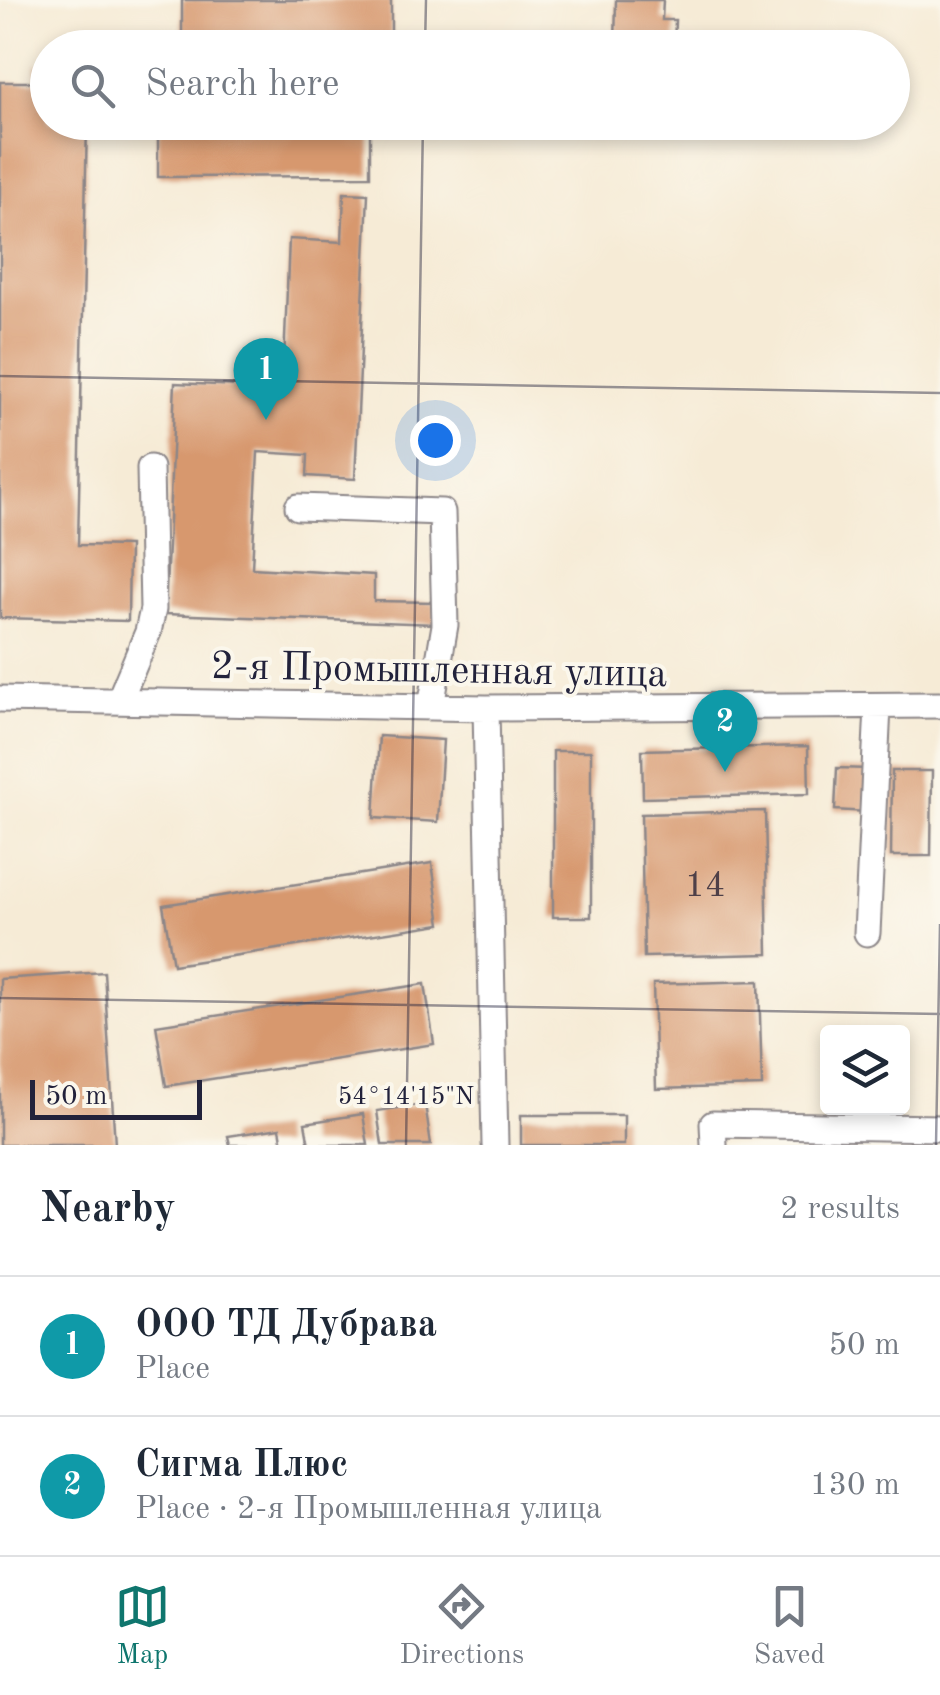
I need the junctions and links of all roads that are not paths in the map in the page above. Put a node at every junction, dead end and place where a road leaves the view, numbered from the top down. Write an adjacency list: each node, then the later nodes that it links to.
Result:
1 (150, 468): 4 (street)
2 (298, 507): 6 (street)
3 (0, 699): 4 (street, 2-я Промышленная улица)
4 (119, 701): 6 (street, 2-я Промышленная улица)
5 (940, 705): 7 (street, 2-я Промышленная улица)
6 (431, 707): 8 (street, 2-я Промышленная улица)
7 (878, 707): 8 (street, 2-я Промышленная улица); 9 (street)
8 (486, 708): 11 (street)
9 (867, 933)
10 (940, 1128): 12 (street)
11 (495, 1145)
12 (714, 1145)

